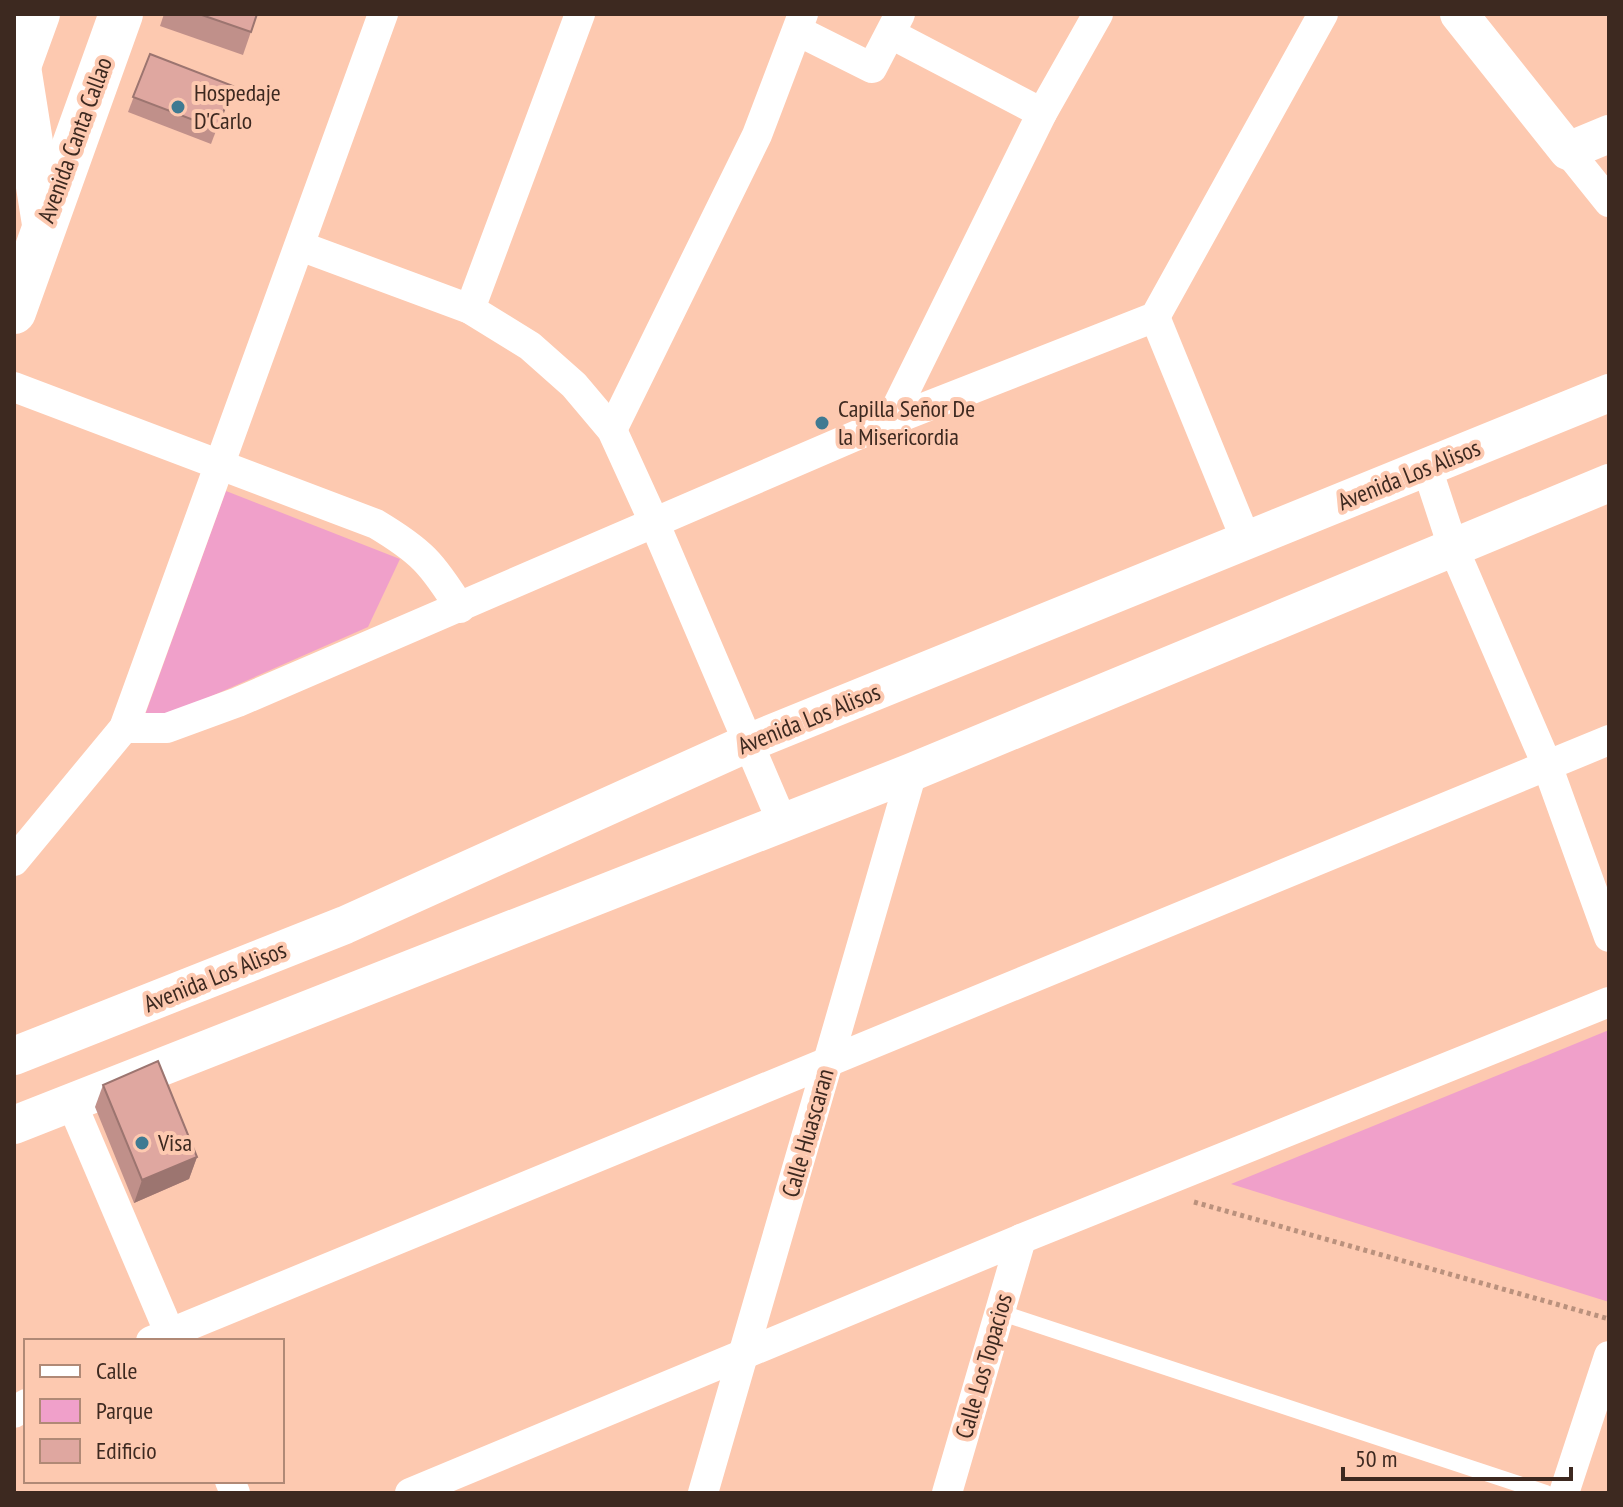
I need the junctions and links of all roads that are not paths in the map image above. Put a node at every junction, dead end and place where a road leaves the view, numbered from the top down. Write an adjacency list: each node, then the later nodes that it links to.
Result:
1 (38, 14): 10 (main road)
2 (121, 14): 15 (main road, Avenida Canta Callao)
3 (383, 14): 16 (street)
4 (580, 14): 17 (street)
5 (1098, 14): 11 (street)
6 (1323, 14): 19 (street)
7 (1459, 14): 13 (street)
8 (801, 23): 9 (street); 23 (street)
9 (896, 24): 11 (street)
10 (16, 74): 15 (main road)
11 (1042, 113): 22 (street)
12 (1609, 134): 13 (street)
13 (1568, 151): 14 (street)
14 (1609, 202)
15 (44, 224): 18 (main road, Avenida Canta Callao)
16 (300, 246): 17 (street); 24 (street)
17 (470, 309): 23 (street)
18 (14, 312)
19 (1155, 317): 22 (street); 28 (street)
20 (14, 387): 24 (street)
21 (1609, 393): 25 (street, Avenida Los Alisos)
22 (890, 421): 27 (street)
23 (612, 430): 27 (street)
24 (220, 466): 30 (street); 31 (street)
25 (1427, 468): 28 (street, Avenida Los Alisos); 29 (street)
26 (1609, 483): 29 (street)
27 (654, 522): 30 (street); 33 (street)
28 (1246, 540): 33 (street, Avenida Los Alisos)
29 (1453, 547): 34 (street); 35 (street)
30 (460, 608): 31 (street)
31 (124, 728): 37 (street)
32 (1609, 740): 34 (street)
33 (748, 743): 36 (street); 40 (street, Avenida Los Alisos)
34 (1547, 765): 38 (street); 41 (street)
35 (912, 772): 36 (street); 41 (street, Calle Huascaran)
36 (783, 824): 42 (street)
37 (14, 861)
38 (1609, 937)
39 (1609, 1002): 44 (street)
40 (14, 1056)
41 (828, 1064): 46 (street); 47 (street, Calle Huascaran)
42 (72, 1104): 43 (street); 46 (street)
43 (14, 1125)
44 (1021, 1239): 45 (street, Calle Los Topacios); 47 (street)
45 (999, 1312): 51 (street, Calle Los Topacios); 52 (lane)
46 (165, 1338)
47 (744, 1355): 49 (street); 50 (street, Calle Huascaran)
48 (1609, 1356): 53 (street)
49 (410, 1493)
50 (703, 1493)
51 (947, 1493)
52 (1546, 1493)
53 (1564, 1493)

